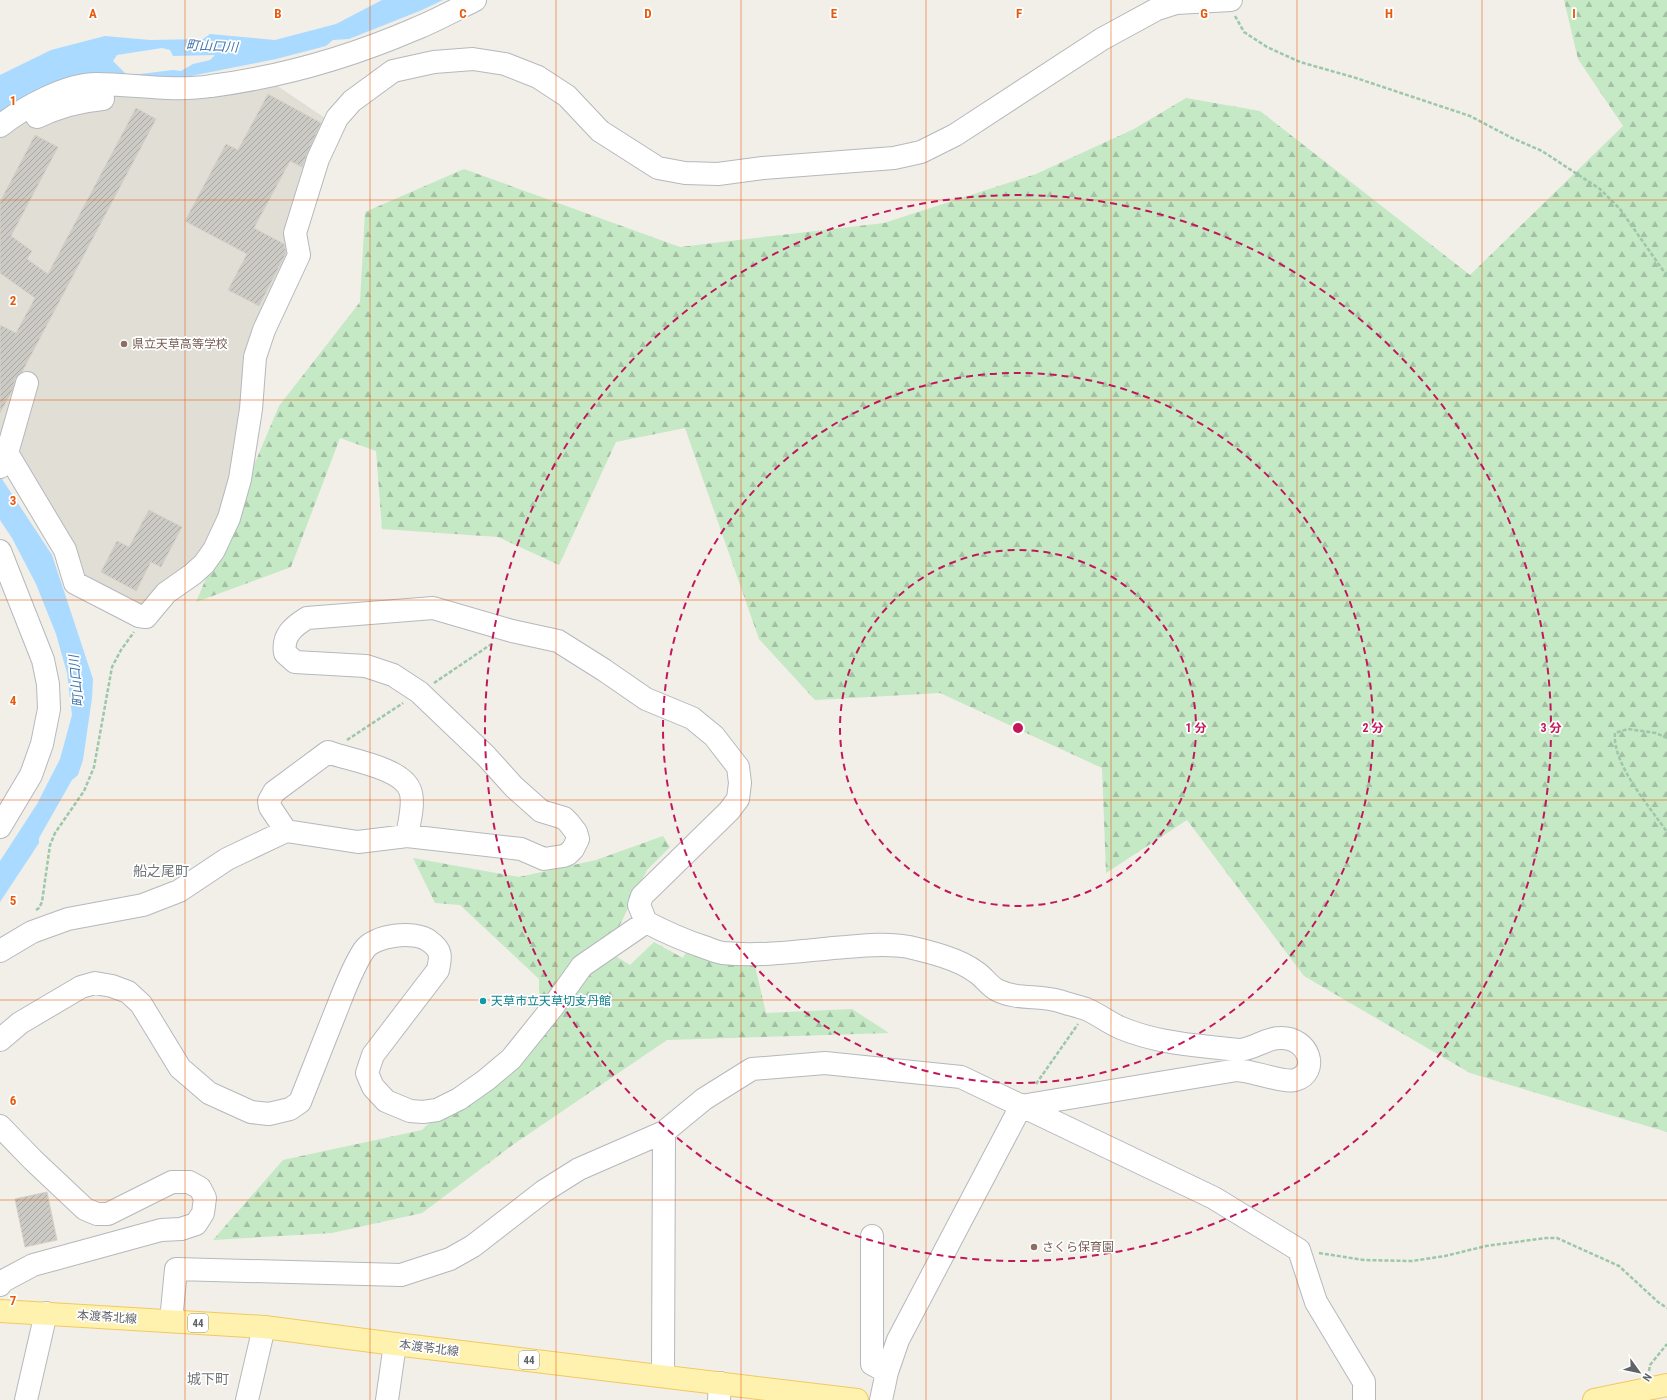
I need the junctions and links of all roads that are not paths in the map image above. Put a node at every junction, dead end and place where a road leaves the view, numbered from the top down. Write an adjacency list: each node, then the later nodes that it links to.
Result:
1 (474, 0): 3 (street)
2 (1229, 0): 4 (street)
3 (384, 41): 4 (street); 6 (street)
4 (393, 71): 9 (street)
5 (103, 100): 7 (street)
6 (0, 126)
7 (0, 134)
8 (27, 383): 9 (street)
9 (4, 460)
10 (0, 551): 11 (street)
11 (0, 827)
12 (286, 831): 13 (street); 13 (street); 15 (street)
13 (407, 836): 14 (street)
14 (646, 922): 16 (street); 17 (street)
15 (0, 951)
16 (0, 1040)
17 (1021, 1106): 19 (street); 27 (street); 36 (street)
18 (0, 1126): 21 (street)
19 (664, 1132): 24 (street); 28 (street)
20 (872, 1236): 27 (street)
21 (0, 1285)
22 (0, 1311): 23 (main road, 本渡苓北線 / 44)
23 (46, 1313): 24 (main road, 本渡苓北線 / 44); 31 (street)
24 (171, 1321): 25 (main road, 本渡苓北線 / 44)
25 (264, 1327): 26 (main road, 本渡苓北線 / 44); 32 (street)
26 (395, 1344): 28 (main road, 本渡苓北線 / 44); 33 (street)
27 (886, 1372): 35 (street)
28 (663, 1375): 30 (main road, 本渡苓北線 / 44)
29 (1657, 1387): 37 (main road)
30 (720, 1391): 34 (main road, 本渡苓北線 / 44)
31 (26, 1400)
32 (247, 1400)
33 (388, 1400)
34 (857, 1400)
35 (881, 1400)
36 (1364, 1400)
37 (1594, 1400)

